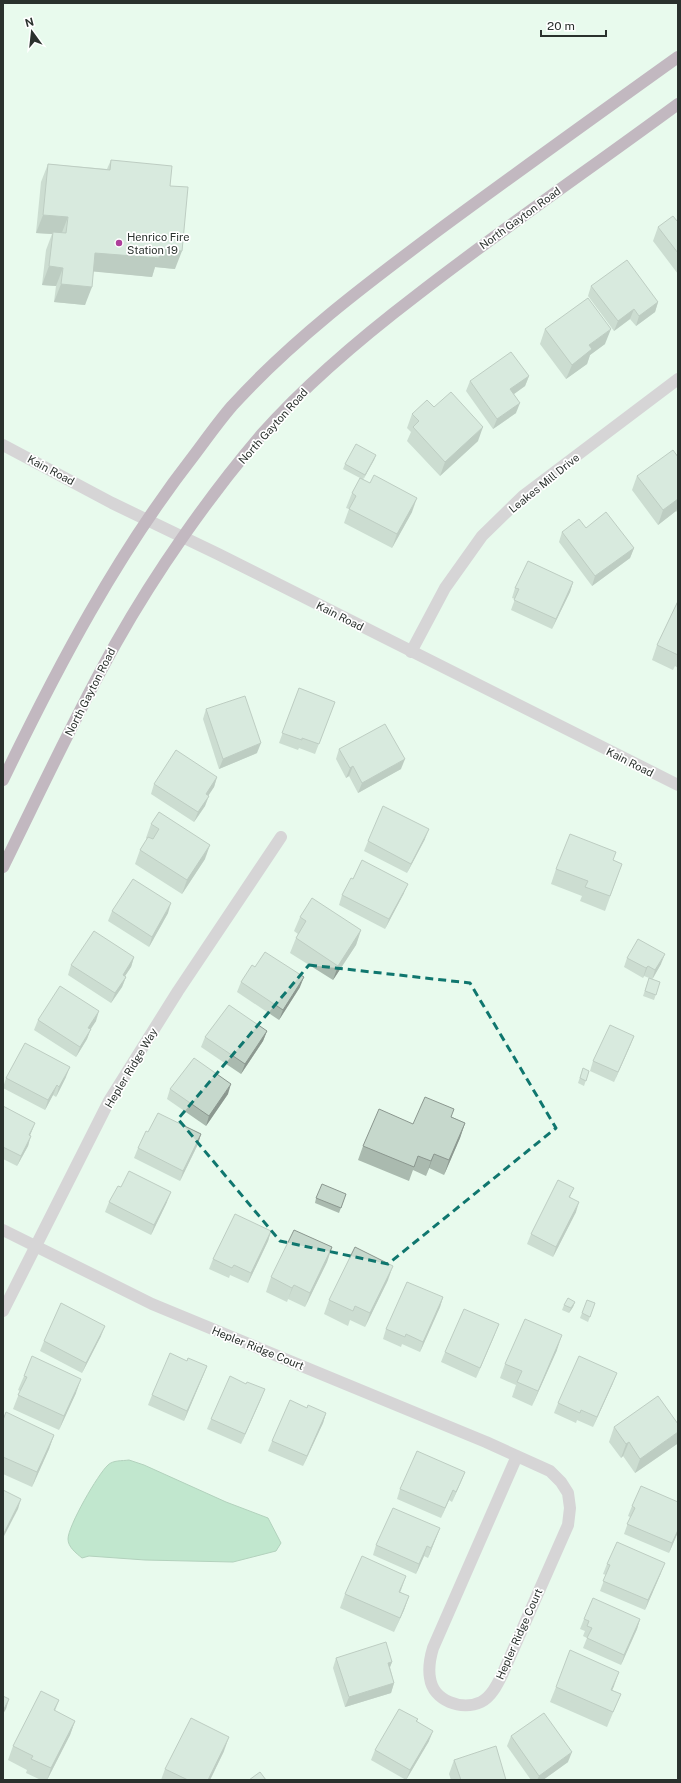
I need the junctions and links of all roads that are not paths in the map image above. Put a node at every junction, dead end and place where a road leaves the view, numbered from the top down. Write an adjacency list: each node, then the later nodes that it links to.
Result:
1 (678, 57): 5 (main road)
2 (678, 104): 6 (main road, North Gayton Road)
3 (678, 379): 7 (street, Leakes Mill Drive)
4 (3, 445): 5 (street, Kain Road)
5 (148, 519): 6 (street, Kain Road); 8 (main road)
6 (184, 537): 7 (street, Kain Road); 11 (main road, North Gayton Road)
7 (411, 652): 9 (street, Kain Road)
8 (3, 780)
9 (678, 785)
10 (281, 838): 13 (street, Hepler Ridge Way)
11 (3, 867)
12 (3, 1230): 13 (street, Hepler Ridge Court)
13 (36, 1246): 14 (street, Hepler Ridge Way); 15 (street, Hepler Ridge Court)
14 (3, 1311)
15 (517, 1456): 15 (street, Hepler Ridge Court)

